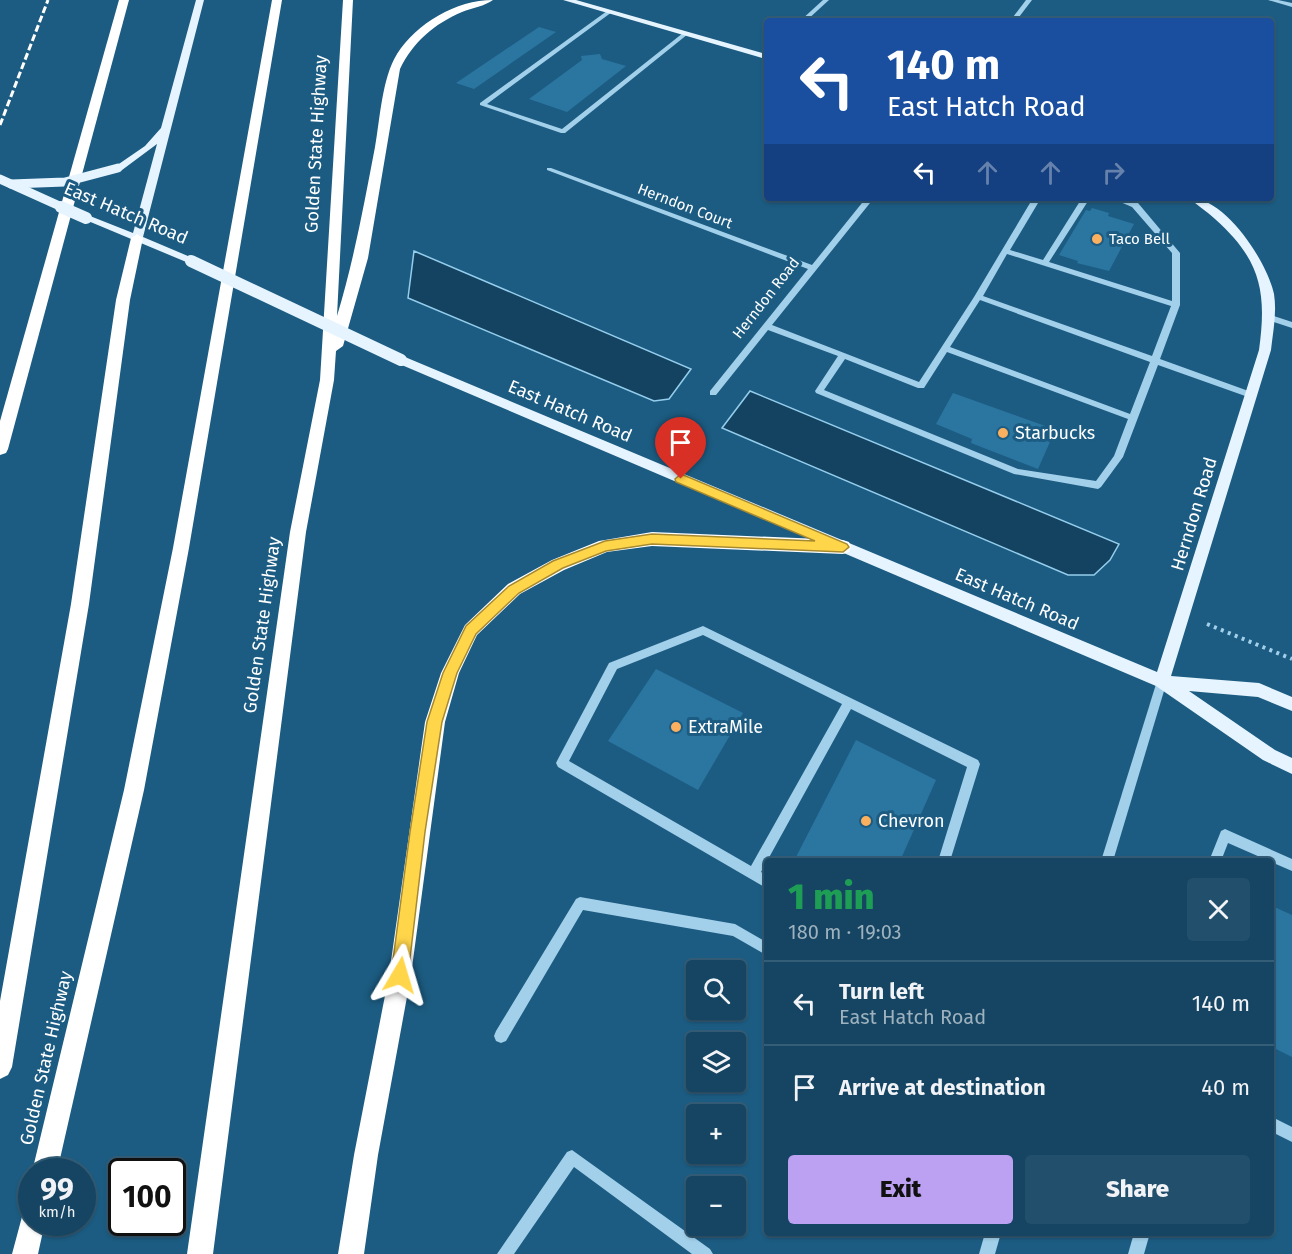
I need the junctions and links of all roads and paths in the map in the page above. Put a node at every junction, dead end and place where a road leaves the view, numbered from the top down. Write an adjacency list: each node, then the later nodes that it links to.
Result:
1 (124, 0): 41 (highway)
2 (201, 0): 16 (main road)
3 (277, 0): 60 (highway, Golden State Highway)
4 (348, 0): 37 (highway, Golden State Highway)
5 (488, 0): 37 (highway)
6 (567, 0): 11 (main road)
7 (826, 0): 12 (street)
8 (1029, 0): 13 (street)
9 (1271, 0): 10 (street)
10 (1292, 5)
11 (609, 12): 14 (main road); 14 (street)
12 (806, 18)
13 (1015, 18)
14 (685, 34): 15 (main road)
15 (764, 55)
16 (168, 126): 19 (main road, bridge); 25 (main road)
17 (549, 169): 28 (street, Herndon Court)
18 (0, 178): 19 (main road, East Hatch Road, bridge)
19 (11, 184): 25 (main road, East Hatch Road, bridge)
20 (868, 201): 28 (street, Herndon Road)
21 (1034, 201): 26 (street)
22 (1084, 201): 27 (street)
23 (1124, 201): 30 (street)
24 (1198, 201): 31 (main road, Herndon Road)
25 (137, 238): 42 (main road, East Hatch Road, bridge); 57 (highway)
26 (1005, 251): 27 (street); 29 (street)
27 (1044, 264): 30 (street)
28 (812, 268): 33 (street, Herndon Road)
29 (978, 297): 34 (street); 36 (street)
30 (1176, 305): 36 (street)
31 (1268, 317): 32 (street); 39 (main road, Herndon Road)
32 (1292, 325)
33 (766, 326): 35 (street); 38 (street, Herndon Road)
34 (945, 348): 35 (street); 40 (street)
35 (843, 355): 40 (street)
36 (1154, 360): 39 (street); 40 (street)
37 (327, 380): 65 (highway, Golden State Highway)
38 (713, 393)
39 (1251, 395): 43 (main road, Herndon Road)
40 (1133, 418)
41 (0, 449)
42 (843, 547): 45 (main road, East Hatch Road); 66 (highway)
43 (1184, 614): 44 (path); 45 (main road, Herndon Road)
44 (1292, 659)
45 (1162, 681): 47 (main road, East Hatch Road); 48 (main road, East Hatch Road); 50 (street, Herndon Road)
46 (849, 702): 49 (street); 53 (street); 53 (street)
47 (1292, 704)
48 (1292, 766)
49 (945, 858)
50 (1108, 858)
51 (1216, 858): 52 (street)
52 (1292, 865)
53 (753, 874): 54 (street)
54 (764, 881)
55 (764, 948): 56 (street)
56 (501, 1036)
57 (0, 1066)
58 (1274, 1125): 59 (street)
59 (1292, 1135)
60 (47, 1158)
61 (29, 1236): 64 (highway)
62 (992, 1236): 69 (street)
63 (1141, 1236): 70 (street)
64 (25, 1254)
65 (200, 1254)
66 (351, 1254)
67 (505, 1254): 68 (street)
68 (705, 1254)
69 (987, 1254)
70 (1136, 1254)

